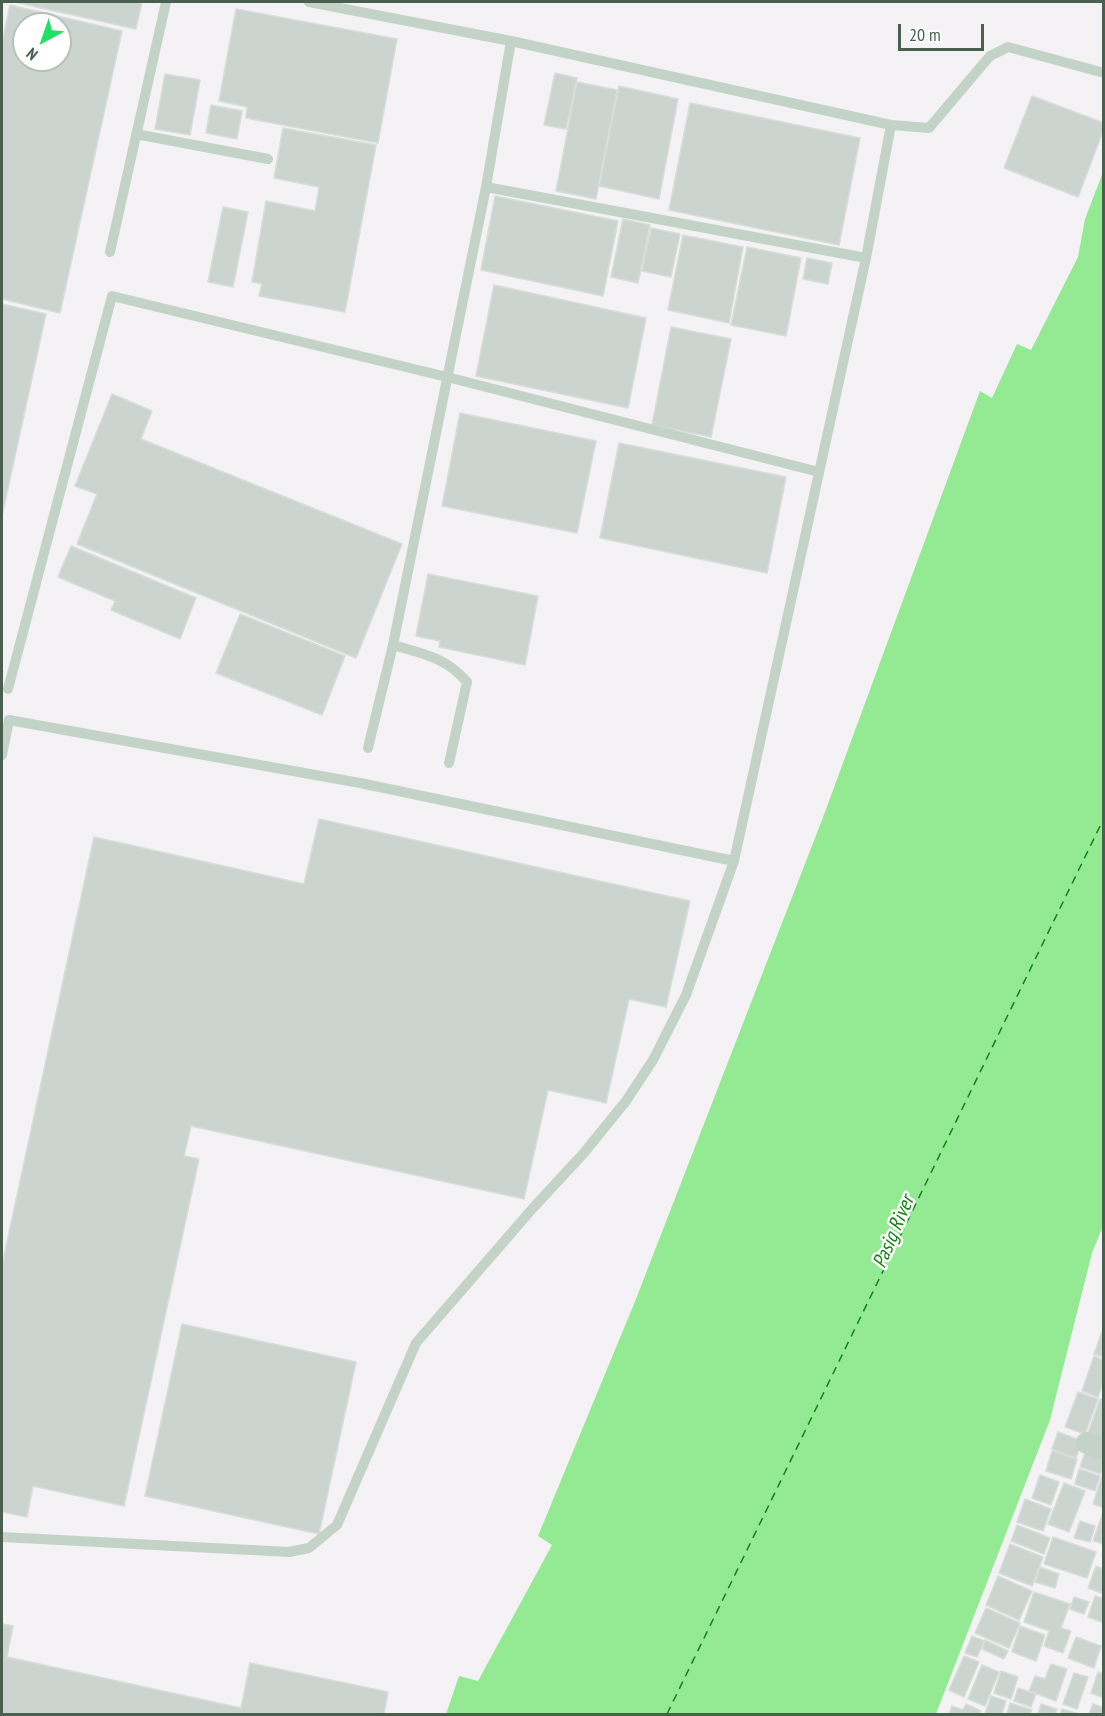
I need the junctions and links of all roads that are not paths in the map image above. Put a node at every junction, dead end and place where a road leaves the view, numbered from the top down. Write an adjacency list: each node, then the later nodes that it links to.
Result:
1 (166, 2): 6 (lane)
2 (309, 2): 3 (lane)
3 (511, 41): 5 (lane); 8 (lane)
4 (1104, 73): 5 (lane)
5 (891, 125): 10 (lane)
6 (136, 134): 7 (lane); 9 (lane)
7 (268, 159)
8 (486, 187): 10 (lane); 11 (lane)
9 (110, 252)
10 (866, 258): 12 (lane)
11 (447, 377): 12 (lane); 13 (lane); 14 (lane)
12 (819, 472): 18 (lane)
13 (393, 645): 15 (lane); 17 (lane)
14 (8, 689)
15 (368, 748)
16 (2, 755): 18 (lane)
17 (449, 763)
18 (734, 861): 19 (lane)
19 (2, 1537)

